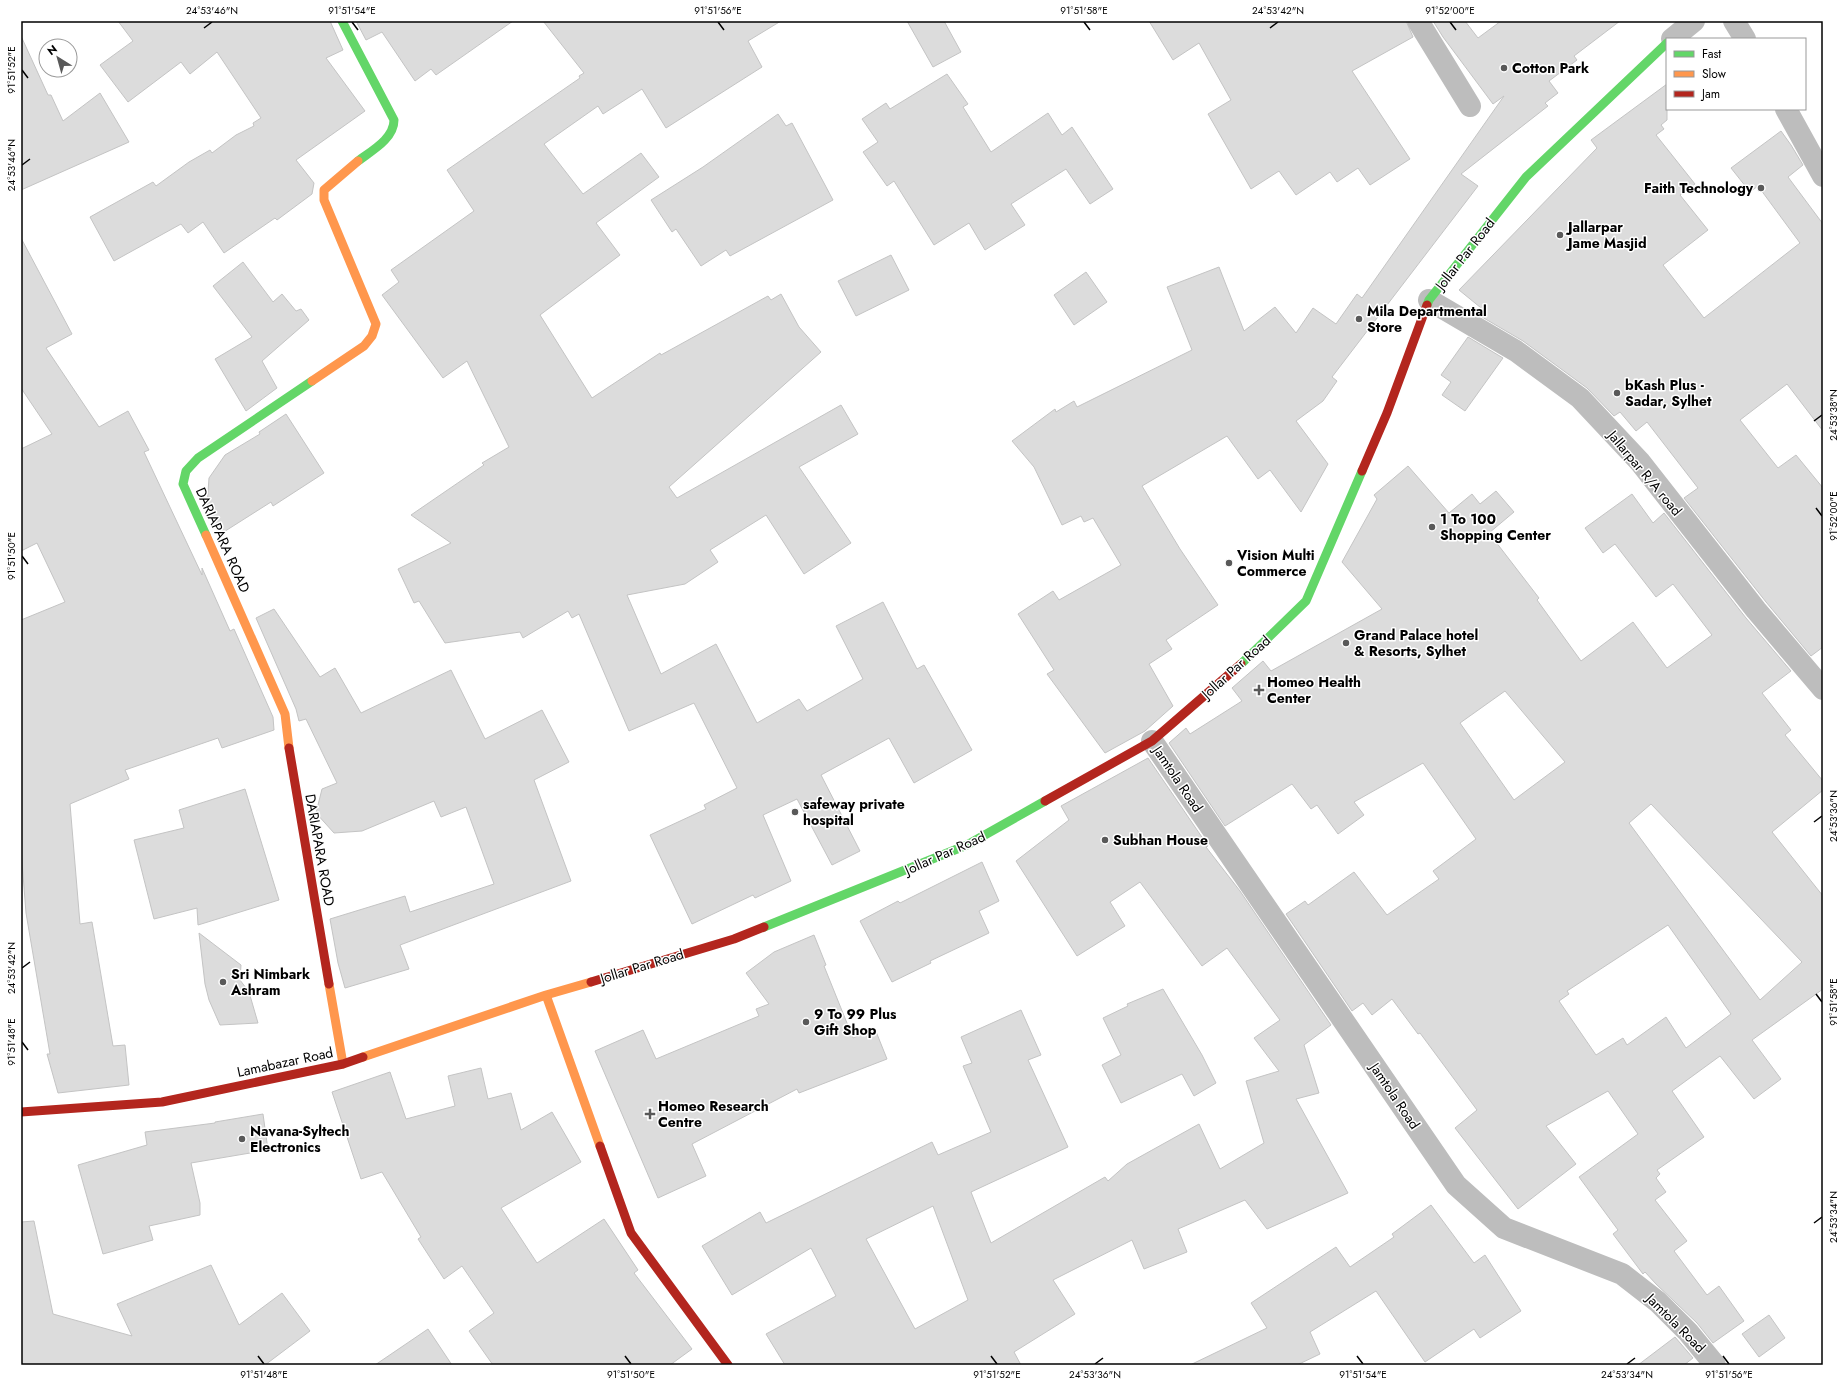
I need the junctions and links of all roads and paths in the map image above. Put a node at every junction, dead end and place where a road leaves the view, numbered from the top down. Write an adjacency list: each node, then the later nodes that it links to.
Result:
1 (342, 21): 15 (street, DARIAPARA ROAD)
2 (1418, 21): 8 (street)
3 (1694, 21): 5 (street)
4 (1734, 21): 6 (street)
5 (1673, 38)
6 (1744, 38)
7 (1666, 44): 11 (street, Jollar Par Road)
8 (1470, 106)
9 (1787, 110): 10 (street)
10 (1823, 176)
11 (1429, 300): 12 (street, Jallarpar R/A road); 13 (street, Jollar Par Road)
12 (1823, 688)
13 (1152, 742): 14 (street, Jollar Par Road); 18 (street, Jamtola Road)
14 (546, 995): 15 (street, Lamabazar Road); 17 (street)
15 (343, 1064): 16 (street, Lamabazar Road)
16 (21, 1112)
17 (728, 1365)
18 (1715, 1365)

